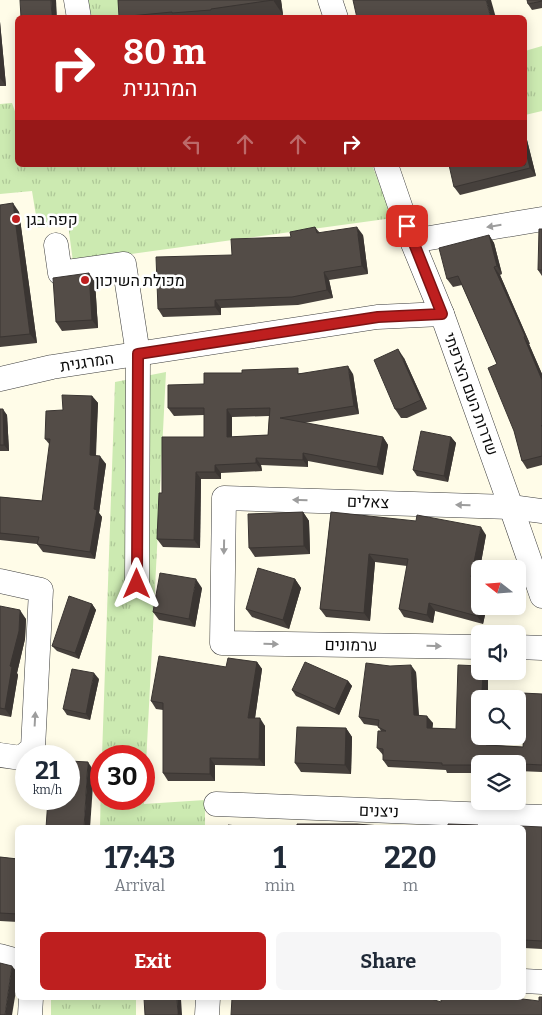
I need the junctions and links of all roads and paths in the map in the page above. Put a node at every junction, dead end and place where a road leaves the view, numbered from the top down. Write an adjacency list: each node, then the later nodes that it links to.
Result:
1 (76, 0): 3 (street)
2 (330, 0): 4 (street)
3 (78, 15)
4 (335, 15)
5 (387, 167): 7 (street, שדרות העם הצרפתי)
6 (542, 219): 7 (street, one-way to 7)
7 (412, 240): 9 (street, שדרות העם הצרפתי)
8 (56, 245): 10 (street)
9 (442, 314): 10 (street, המרגנית); 12 (street, שדרות העם הצרפתי)
10 (138, 354): 11 (street, המרגנית); 15 (street)
11 (0, 379)
12 (512, 507): 13 (street, צאלים); 16 (street, שדרות העם הצרפתי); 17 (street, צאלים, one-way to 17)
13 (542, 511)
14 (0, 581): 21 (street, one-way to 14)
15 (137, 584)
16 (542, 596)
17 (222, 644): 18 (street, ערמונים, one-way to 18)
18 (471, 647)
19 (526, 647): 20 (street)
20 (542, 648)
21 (0, 755)
22 (216, 804): 23 (street, ניצנים)
23 (542, 817)
24 (0, 956): 25 (street)
25 (15, 960)
26 (526, 981): 27 (street)
27 (542, 982)
28 (31, 1000): 30 (street)
29 (208, 1000): 31 (street)
30 (30, 1015)
31 (208, 1015)

